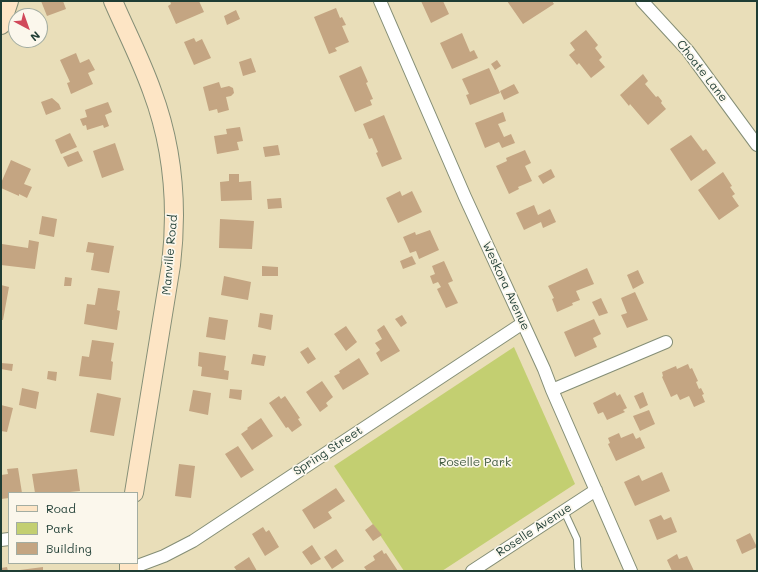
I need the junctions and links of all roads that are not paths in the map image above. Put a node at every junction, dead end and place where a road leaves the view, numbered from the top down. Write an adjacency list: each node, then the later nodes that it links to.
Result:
1 (8, 1): 5 (main road)
2 (113, 1): 11 (main road, Manville Road)
3 (380, 1): 7 (street, Weskora Avenue)
4 (642, 1): 6 (street, Choate Lane)
5 (1, 25)
6 (757, 145)
7 (523, 323): 9 (street, Weskora Avenue); 13 (street, Spring Street)
8 (666, 342): 9 (street)
9 (552, 390): 10 (street, Weskora Avenue)
10 (596, 490): 12 (street, Roselle Avenue); 16 (street, Weskora Avenue)
11 (134, 492)
12 (564, 511): 14 (street, Roselle Avenue); 15 (lane)
13 (129, 568)
14 (472, 571)
15 (579, 571)
16 (631, 571)

